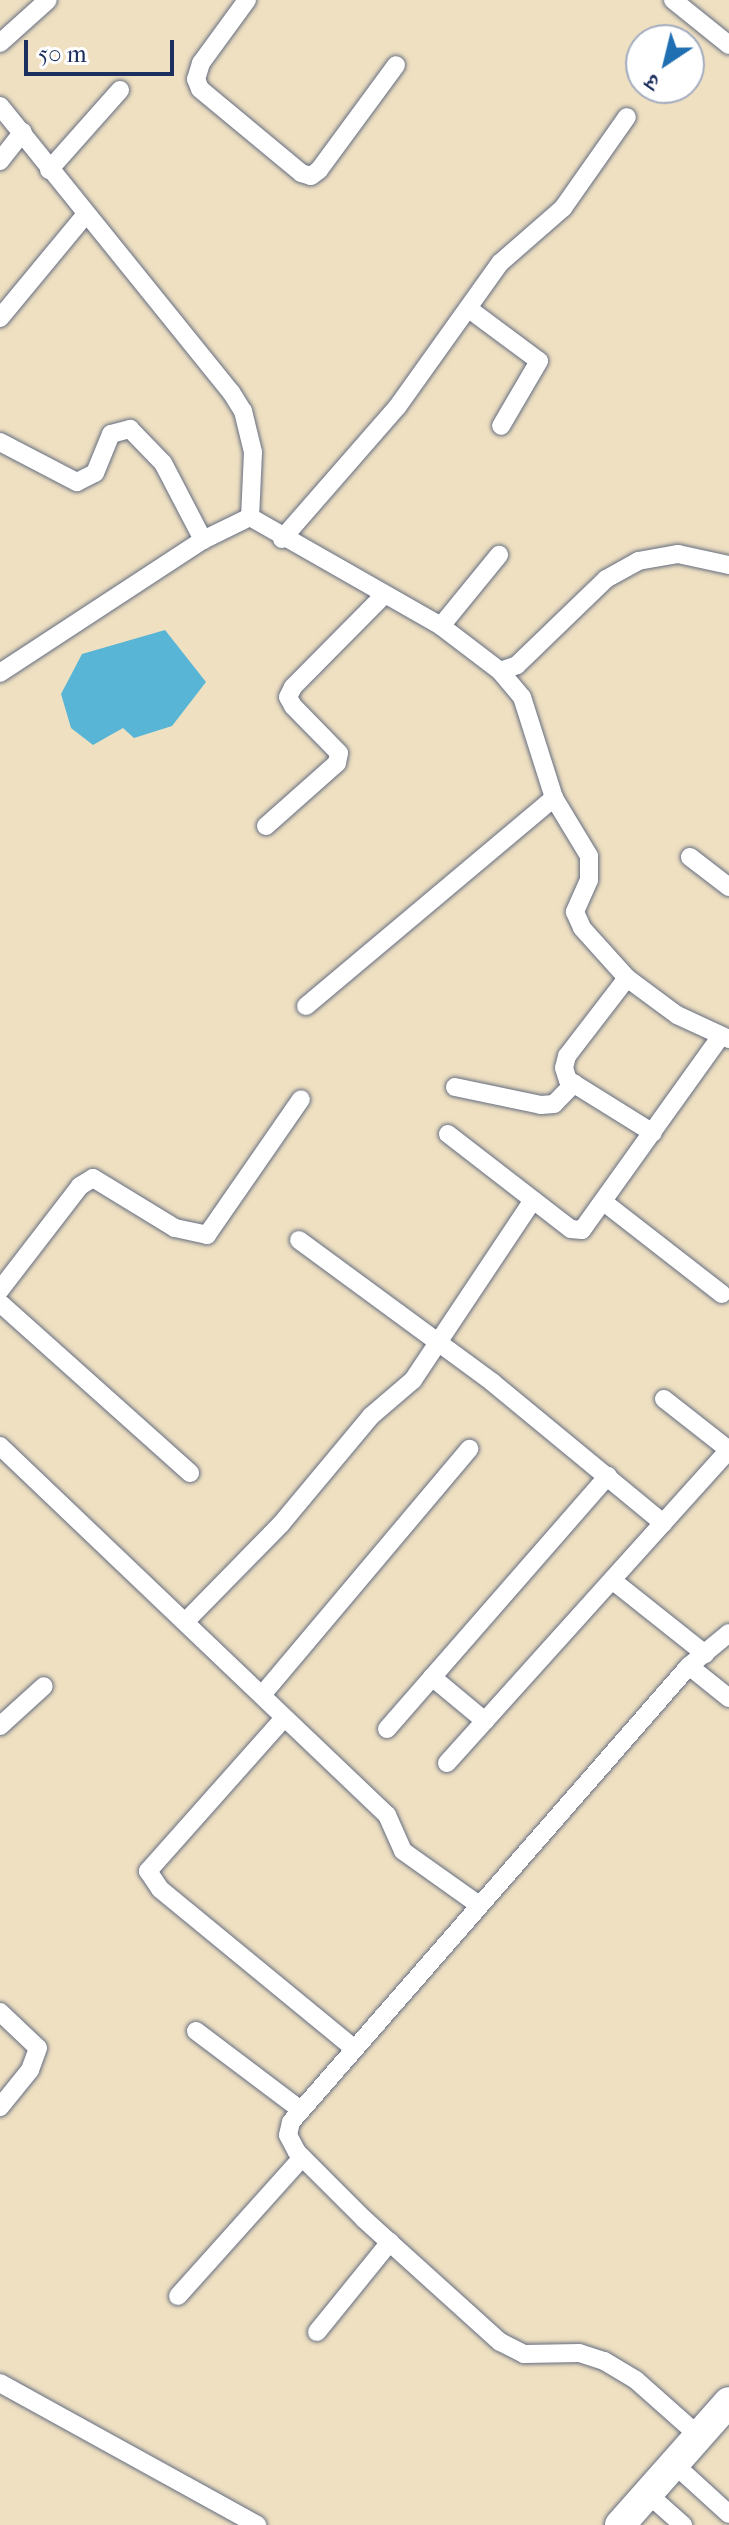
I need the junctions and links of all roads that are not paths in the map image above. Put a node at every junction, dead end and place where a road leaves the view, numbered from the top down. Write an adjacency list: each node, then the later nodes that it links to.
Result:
1 (48, 0): 4 (street)
2 (247, 0): 6 (street)
3 (673, 0): 5 (street)
4 (0, 43)
5 (729, 45)
6 (396, 65)
7 (120, 90): 12 (street)
8 (0, 106): 10 (street)
9 (627, 117): 14 (street)
10 (23, 132): 11 (street); 12 (street)
11 (0, 161)
12 (49, 170): 13 (street)
13 (86, 214): 15 (street); 18 (street)
14 (469, 309): 16 (street); 19 (street)
15 (0, 318)
16 (501, 426)
17 (0, 442): 20 (street)
18 (250, 517): 19 (street); 20 (street)
19 (282, 539): 23 (street)
20 (203, 540): 26 (street)
21 (499, 555): 24 (street)
22 (729, 565): 25 (street)
23 (382, 597): 24 (street); 28 (street)
24 (441, 626): 25 (street)
25 (500, 671): 27 (street)
26 (0, 673)
27 (554, 798): 31 (street); 32 (street)
28 (266, 826)
29 (690, 857): 30 (street)
30 (729, 887)
31 (627, 978): 33 (street); 34 (street)
32 (306, 1006)
33 (725, 1037): 37 (street)
34 (574, 1083): 35 (street); 37 (street)
35 (455, 1087)
36 (301, 1099): 42 (street)
37 (653, 1133): 40 (street)
38 (448, 1134): 39 (street)
39 (533, 1200): 40 (street); 45 (street)
40 (605, 1203): 43 (street)
41 (299, 1240): 45 (street)
42 (0, 1290)
43 (722, 1294)
44 (0, 1303): 50 (street)
45 (438, 1340): 51 (street); 54 (street)
46 (664, 1399): 49 (street)
47 (0, 1446): 54 (street)
48 (469, 1449): 60 (street)
49 (729, 1450): 52 (street)
50 (190, 1473)
51 (608, 1476): 52 (street); 58 (street)
52 (663, 1523): 53 (street)
53 (612, 1580): 56 (street); 63 (street)
54 (186, 1621): 60 (street)
55 (729, 1633): 56 (street)
56 (705, 1654): 57 (street)
57 (689, 1666): 61 (street); 67 (street)
58 (432, 1677): 63 (street); 65 (street)
59 (44, 1686): 64 (street)
60 (262, 1695): 62 (street)
61 (729, 1698)
62 (284, 1718): 67 (street); 70 (street)
63 (485, 1721): 66 (street)
64 (0, 1726)
65 (387, 1729)
66 (447, 1763)
67 (479, 1905): 70 (street)
68 (0, 2012): 71 (street)
69 (196, 2031): 72 (street)
70 (355, 2049): 72 (street)
71 (0, 2107)
72 (301, 2110): 73 (street)
73 (302, 2158): 74 (street); 75 (street)
74 (390, 2242): 76 (street); 79 (street)
75 (178, 2296)
76 (317, 2332)
77 (0, 2383): 83 (street)
78 (729, 2402): 79 (main road)
79 (699, 2436): 80 (main road)
80 (674, 2464): 81 (main road); 82 (street)
81 (648, 2494): 84 (main road); 85 (street)
82 (729, 2514)
83 (257, 2525)
84 (620, 2525)
85 (683, 2525)

